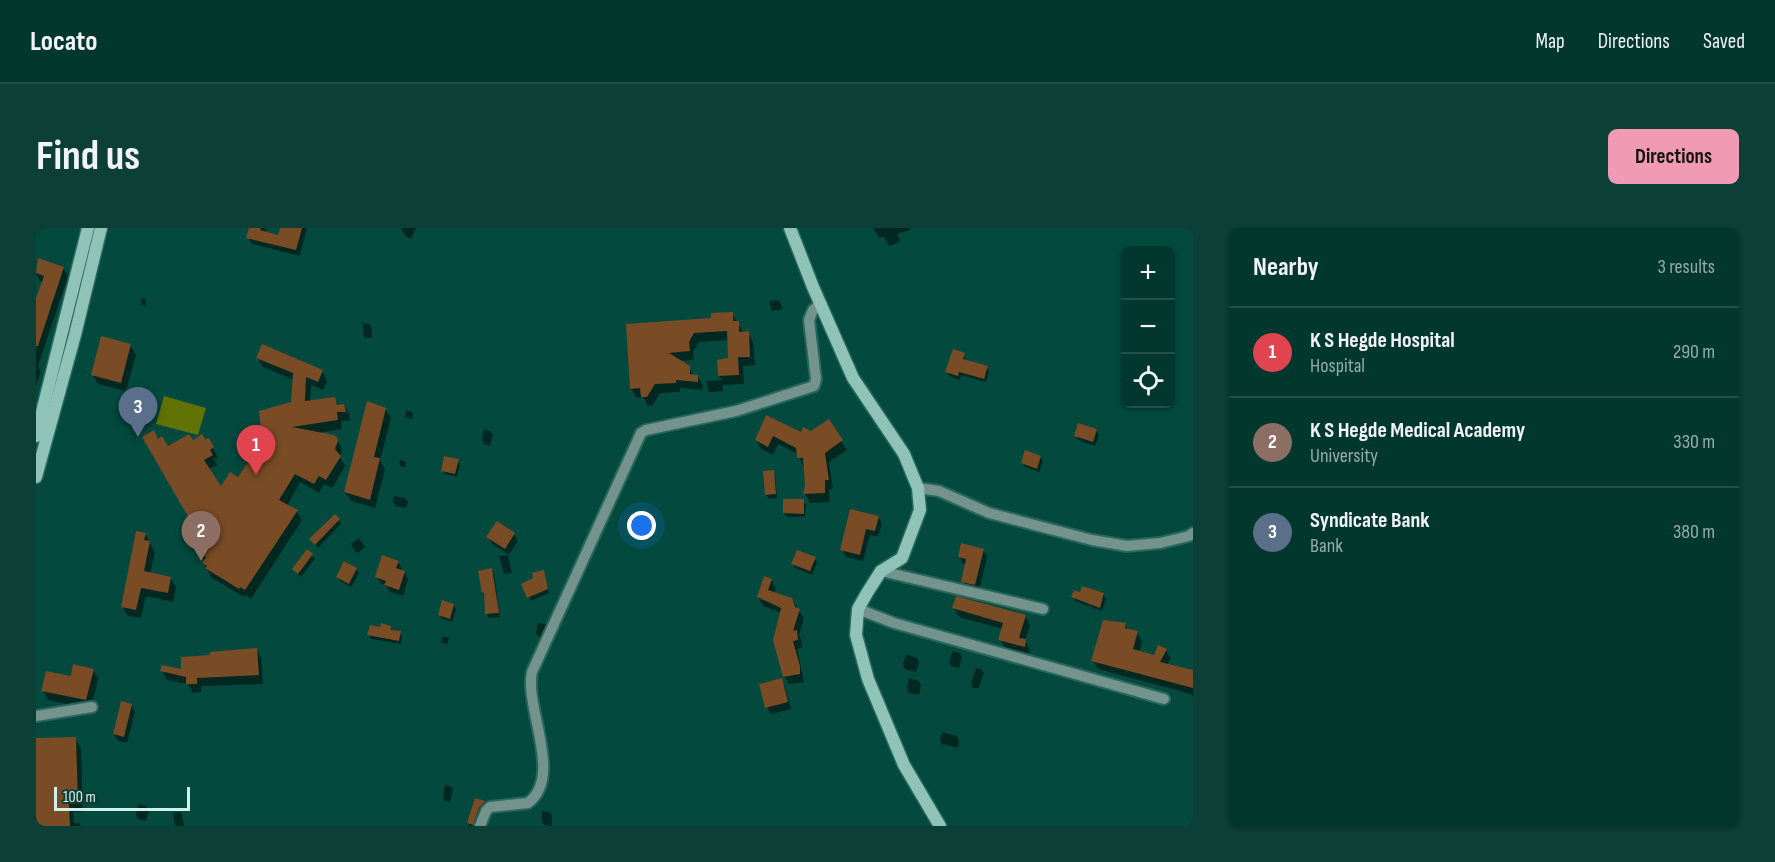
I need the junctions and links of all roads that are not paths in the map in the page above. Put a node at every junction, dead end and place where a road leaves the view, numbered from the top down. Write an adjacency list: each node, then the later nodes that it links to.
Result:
1 (88, 228): 5 (main road)
2 (101, 228): 6 (main road)
3 (790, 228): 4 (main road)
4 (821, 304): 8 (main road); 16 (street)
5 (36, 436)
6 (40, 448): 7 (main road)
7 (36, 477)
8 (918, 488): 9 (street); 10 (main road)
9 (1193, 533)
10 (881, 571): 11 (main road); 12 (street)
11 (858, 609): 13 (street); 17 (main road)
12 (1043, 609)
13 (1164, 699)
14 (92, 707): 15 (street)
15 (36, 716)
16 (480, 826)
17 (940, 826)

